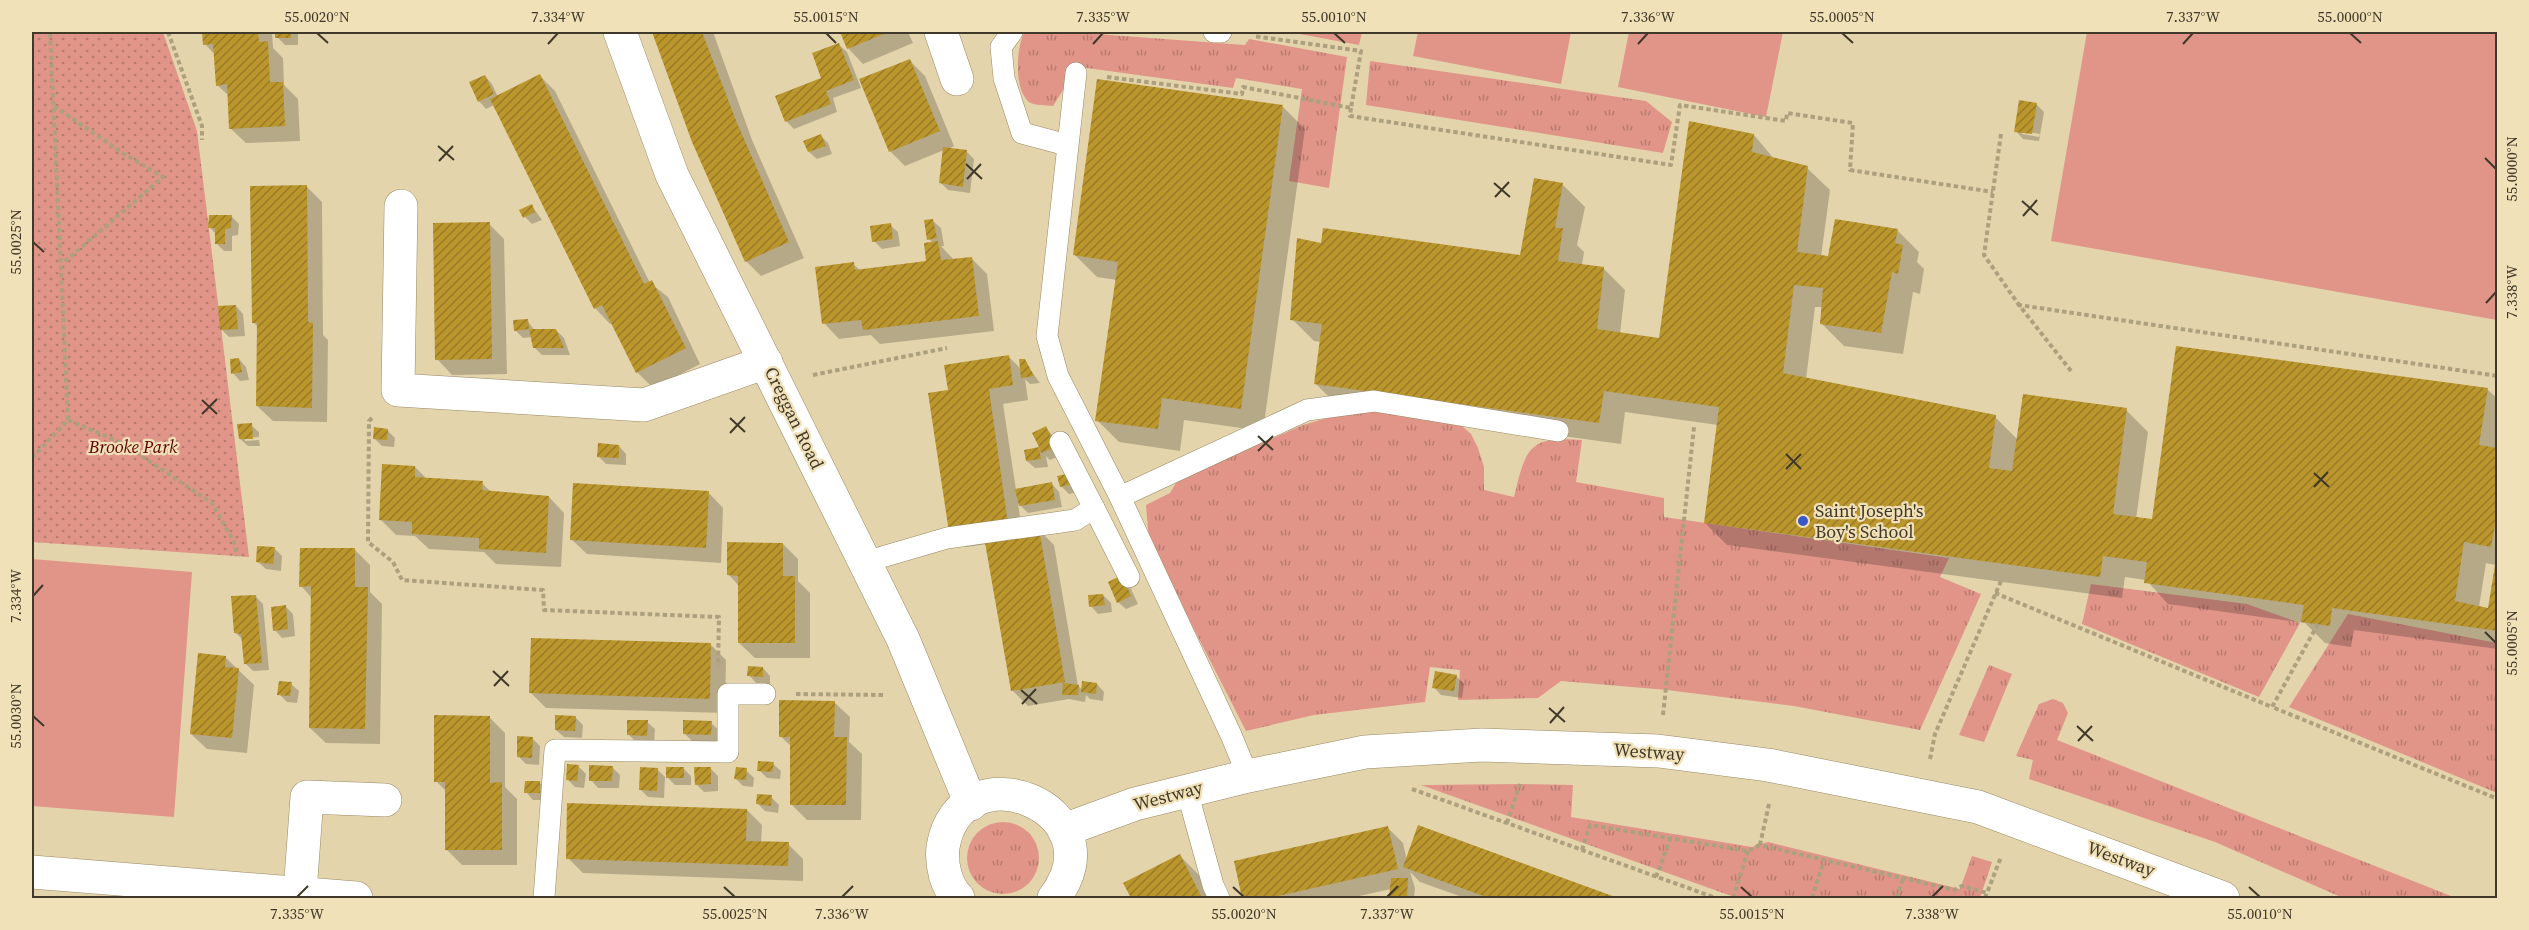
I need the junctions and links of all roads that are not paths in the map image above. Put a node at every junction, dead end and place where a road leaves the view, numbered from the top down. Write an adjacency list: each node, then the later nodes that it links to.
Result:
1 (620, 32): 10 (street, Creggan Road)
2 (941, 32): 7 (street)
3 (1012, 32): 8 (lane)
4 (1214, 32): 5 (lane)
5 (1221, 32)
6 (1076, 73): 8 (lane)
7 (957, 79)
8 (1067, 145): 13 (lane)
9 (401, 206): 10 (street)
10 (771, 373): 15 (street, Creggan Road)
11 (1558, 431): 13 (lane)
12 (1060, 442): 14 (lane)
13 (1120, 497): 18 (lane)
14 (1094, 508): 15 (lane); 16 (lane)
15 (864, 562): 21 (street, Creggan Road)
16 (1129, 577)
17 (765, 694): 28 (lane)
18 (1248, 776): 19 (street, Westway); 31 (street, Westway)
19 (1187, 791): 22 (street, Westway); 30 (lane)
20 (385, 800): 24 (street)
21 (971, 804): 22 (street); 26 (street)
22 (1064, 830): 29 (street)
23 (32, 872): 25 (street)
24 (300, 892): 25 (street); 27 (street)
25 (267, 895)
26 (953, 897)
27 (356, 898)
28 (544, 898)
29 (1054, 898)
30 (1219, 898)
31 (2223, 898)

